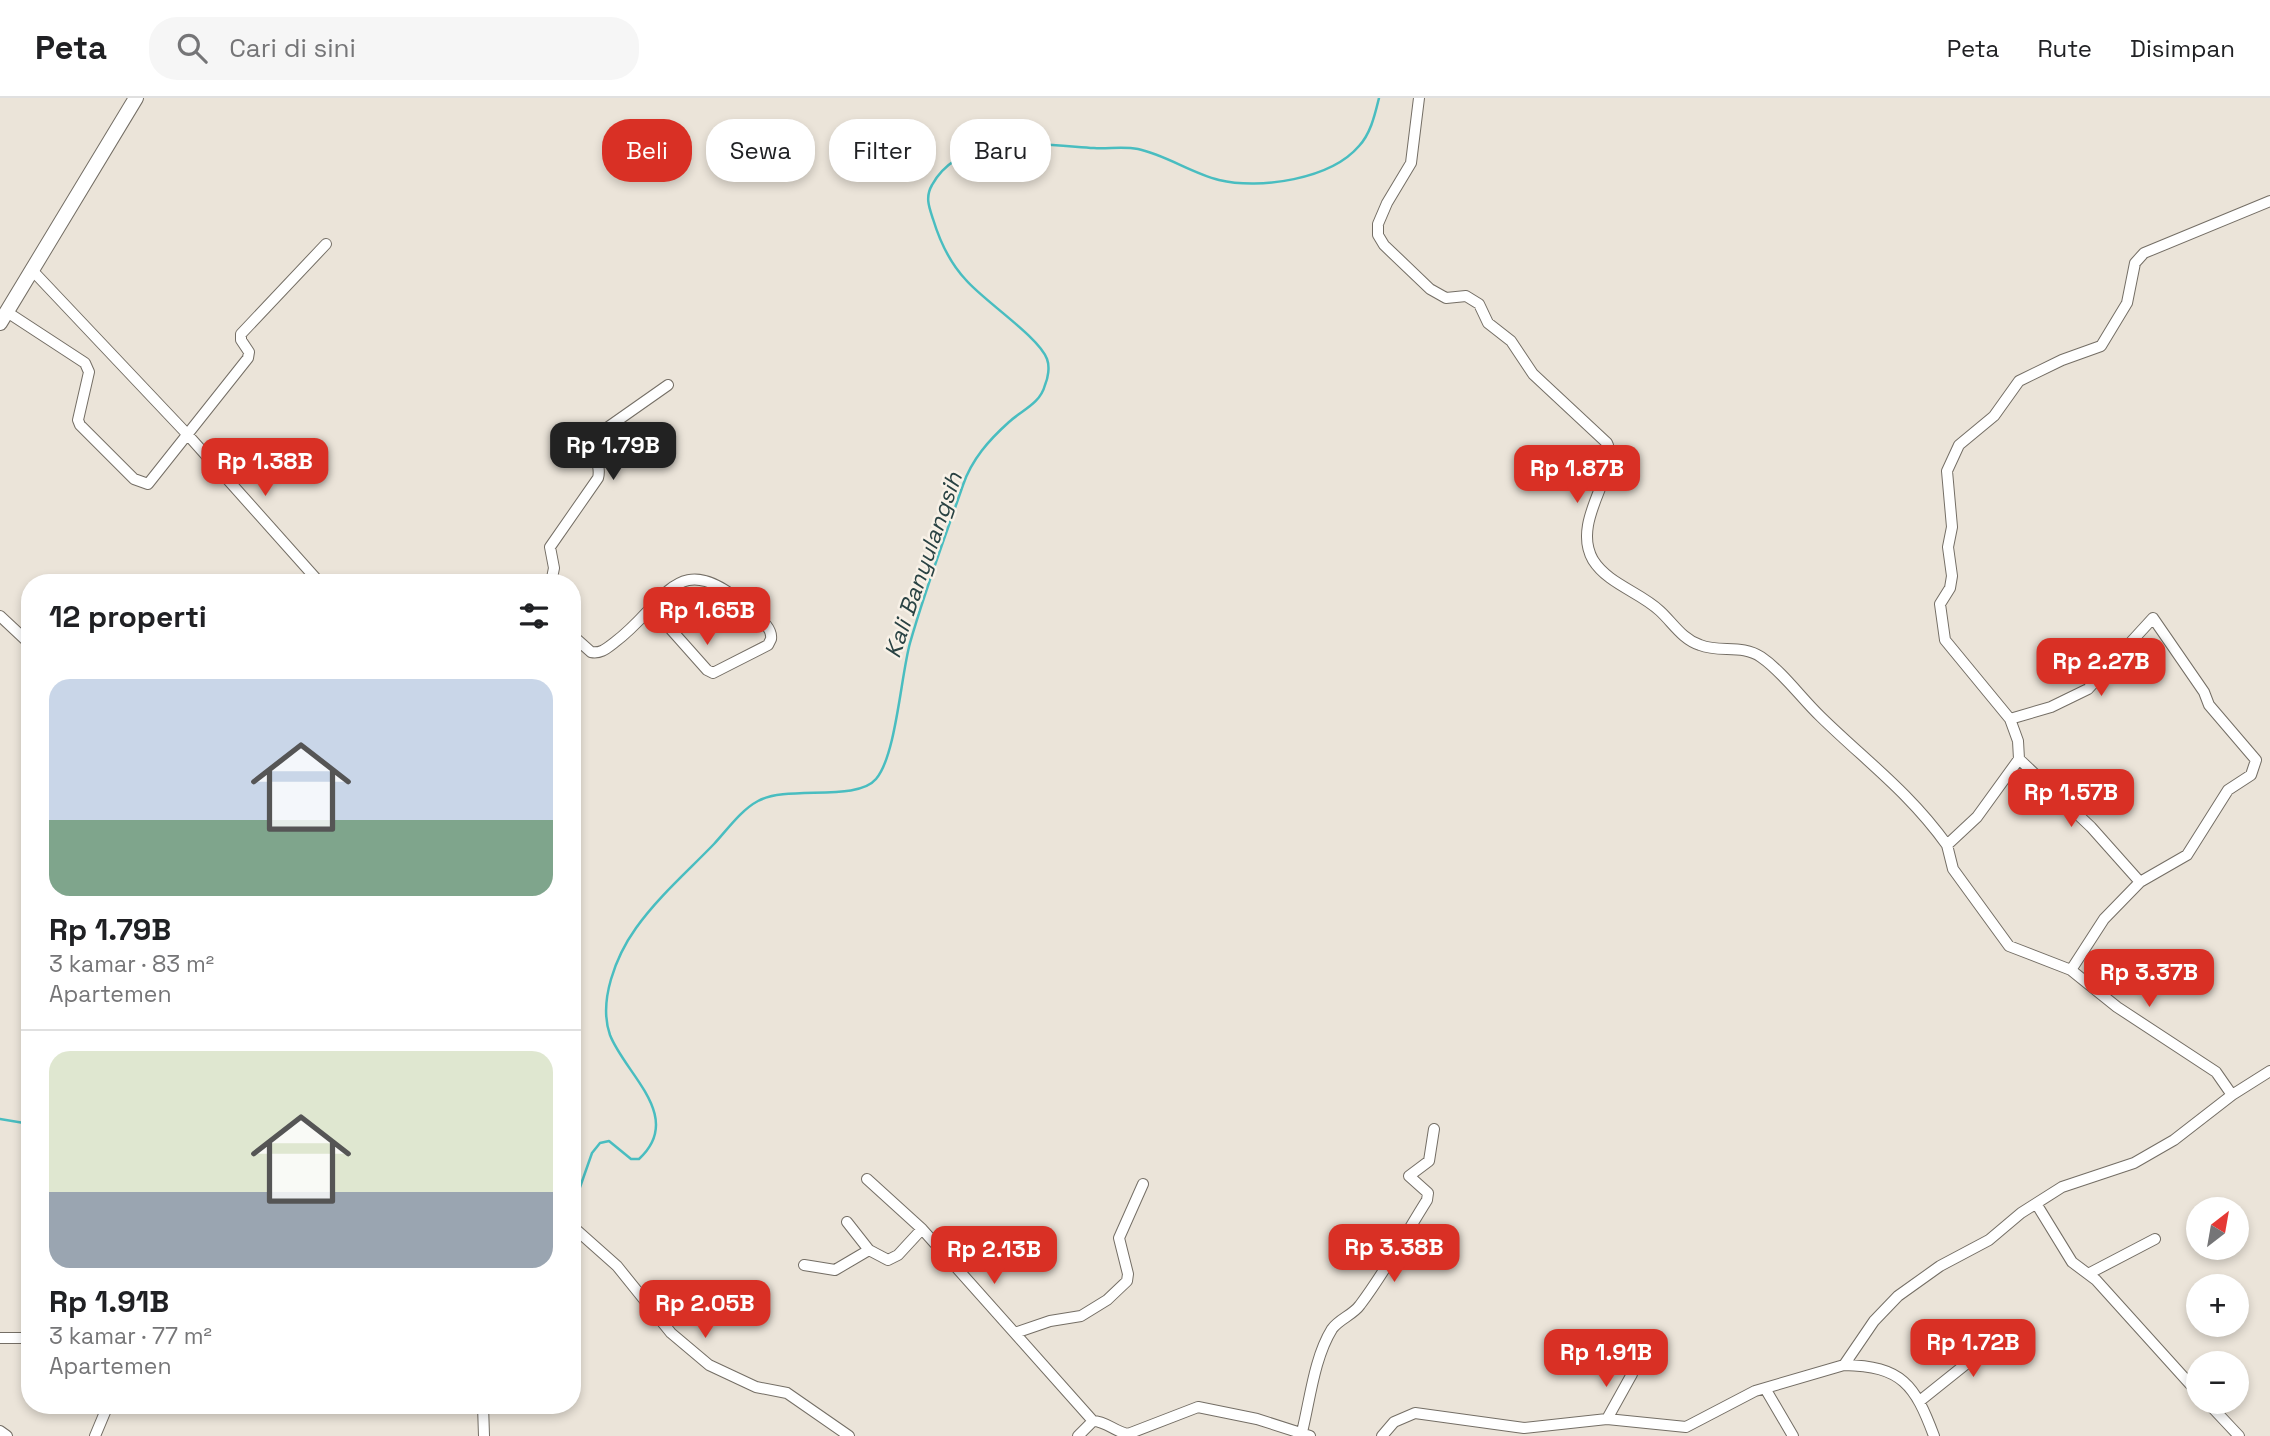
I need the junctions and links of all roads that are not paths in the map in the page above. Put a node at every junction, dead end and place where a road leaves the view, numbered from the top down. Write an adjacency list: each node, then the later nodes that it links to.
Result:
1 (136, 98): 5 (street)
2 (1419, 98): 17 (street)
3 (2270, 201): 15 (street)
4 (326, 244): 8 (street)
5 (31, 269): 6 (street); 8 (street)
6 (2, 317): 8 (street)
7 (668, 385): 10 (street)
8 (187, 434): 9 (street)
9 (312, 574)
10 (553, 574)
11 (651, 607): 11 (street); 14 (street)
12 (0, 616): 13 (street)
13 (21, 636)
14 (581, 643)
15 (2010, 719): 16 (street); 18 (street)
16 (2019, 759): 17 (street); 18 (street)
17 (1947, 845): 19 (street)
18 (2140, 882): 19 (street)
19 (2071, 970): 21 (street)
20 (2270, 1071): 21 (street)
21 (2232, 1095): 25 (street)
22 (1434, 1129): 49 (street)
23 (867, 1179): 27 (street)
24 (1143, 1184): 34 (street)
25 (2037, 1205): 32 (street); 37 (street)
26 (847, 1222): 30 (street)
27 (922, 1229): 30 (street); 34 (street)
28 (581, 1234): 53 (street)
29 (2155, 1239): 32 (street)
30 (869, 1250): 31 (street)
31 (804, 1265)
32 (2088, 1274): 39 (street)
33 (2006, 1332): 41 (street)
34 (1015, 1333): 46 (street)
35 (21, 1338): 36 (street)
36 (0, 1339)
37 (1844, 1365): 40 (street); 41 (street)
38 (1632, 1374): 45 (street)
39 (2186, 1380)
40 (1766, 1390): 45 (street); 56 (street)
41 (1921, 1400): 57 (street)
42 (104, 1414): 51 (street)
43 (483, 1414): 52 (street)
44 (2218, 1414): 58 (street)
45 (1608, 1419): 55 (street)
46 (1093, 1421): 48 (street); 54 (street)
47 (0, 1431): 50 (street)
48 (1143, 1433): 49 (street)
49 (1306, 1434)
50 (7, 1436)
51 (95, 1436)
52 (484, 1436)
53 (849, 1436)
54 (1079, 1436)
55 (1382, 1436)
56 (1793, 1436)
57 (1934, 1436)
58 (2239, 1436)

